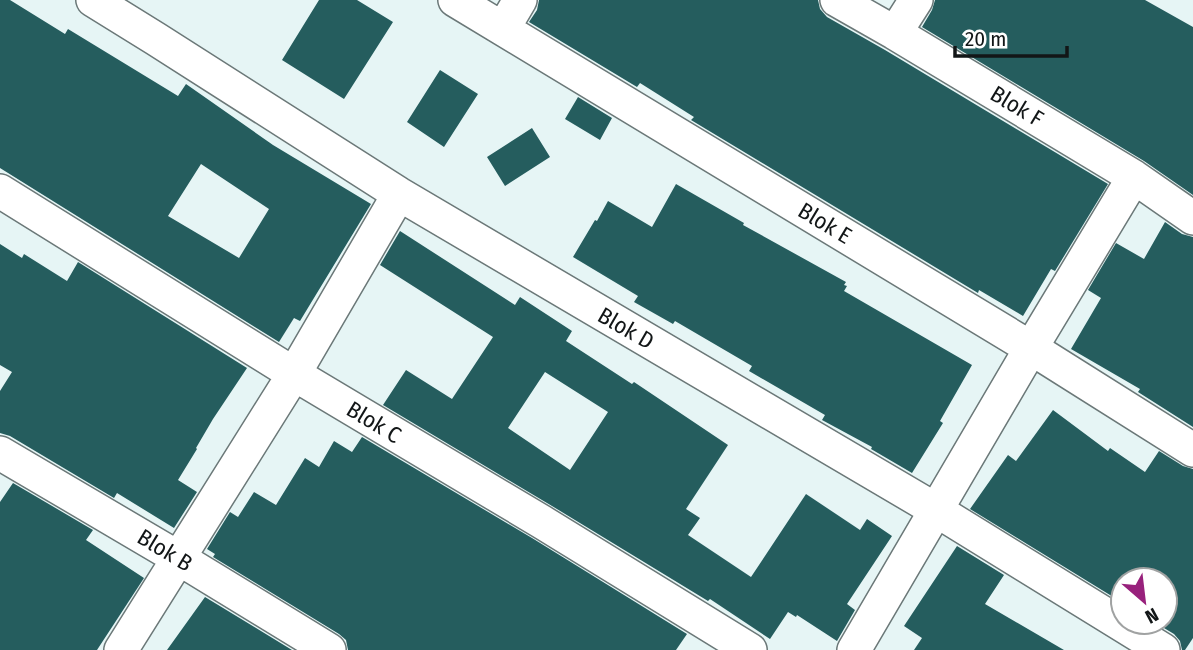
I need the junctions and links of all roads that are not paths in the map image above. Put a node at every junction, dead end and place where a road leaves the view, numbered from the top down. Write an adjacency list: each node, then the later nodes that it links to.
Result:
1 (93, 0): 10 (street, Blok D)
2 (455, 0): 6 (street, Blok E)
3 (520, 0): 6 (street)
4 (837, 0): 7 (street, Blok F)
5 (916, 0): 7 (street)
6 (503, 29): 12 (street, Blok E)
7 (895, 33): 8 (street, Blok F)
8 (1134, 177): 11 (street, Blok F); 12 (street)
9 (0, 191): 13 (street, Blok C)
10 (398, 194): 13 (street); 16 (street, Blok D)
11 (1193, 218)
12 (1031, 348): 14 (street, Blok E); 16 (street)
13 (294, 374): 17 (street); 20 (street, Blok C)
14 (1193, 450)
15 (0, 453): 17 (street, Blok B)
16 (936, 510): 21 (street); 22 (street, Blok D)
17 (180, 559): 18 (street); 19 (street, Blok B)
18 (121, 650)
19 (329, 650)
20 (750, 650)
21 (854, 650)
22 (1163, 650)

